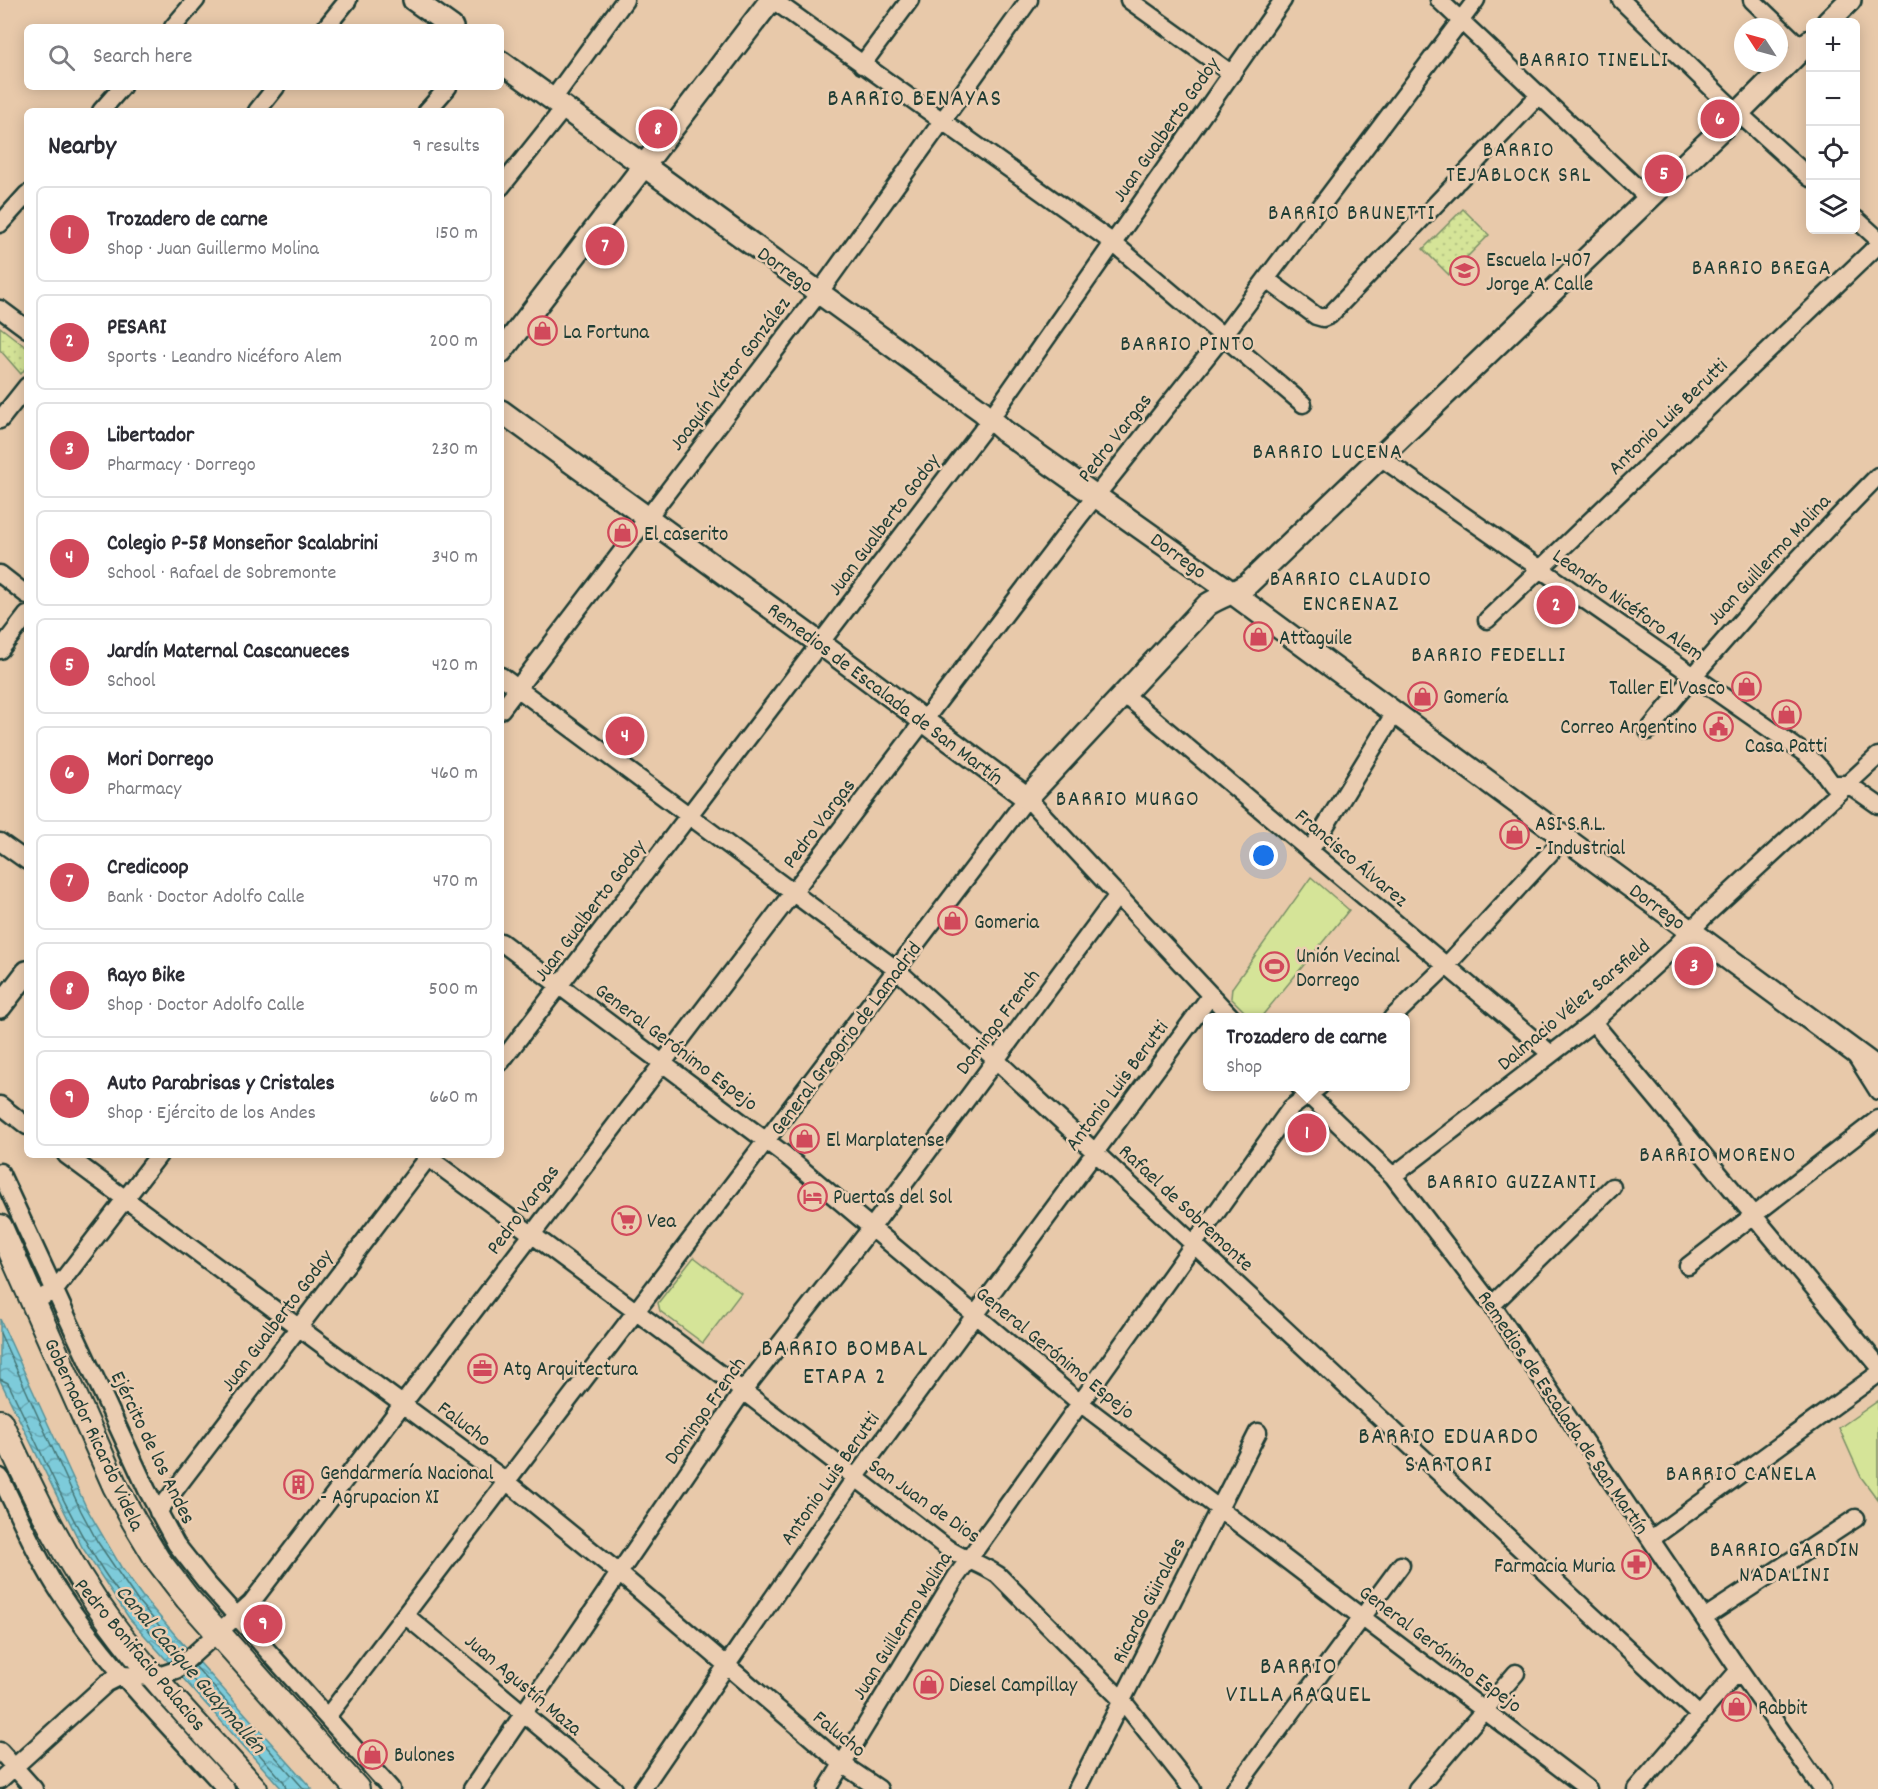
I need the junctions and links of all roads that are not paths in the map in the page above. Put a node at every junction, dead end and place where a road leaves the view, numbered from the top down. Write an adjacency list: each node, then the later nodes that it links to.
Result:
1 (196, 0): 17 (street)
2 (348, 0): 18 (street)
3 (414, 0): 19 (main road)
4 (625, 0): 29 (street)
5 (772, 0): 23 (street); 35 (main road)
6 (910, 0): 23 (street)
7 (1029, 0): 34 (street, Joaquín Víctor González)
8 (1129, 0): 24 (street)
9 (1283, 0): 24 (street, Juan Gualberto Godoy)
10 (1439, 0): 16 (street)
11 (1476, 0): 16 (street, Pedro Vargas)
12 (1621, 0): 33 (street)
13 (1752, 0): 20 (street)
14 (1850, 0): 15 (main road)
15 (1832, 18)
16 (1461, 20): 28 (street); 45 (street, Pedro Vargas)
17 (176, 24)
18 (328, 24)
19 (448, 24)
20 (1806, 44)
21 (1806, 46): 33 (main road, General Gregorio de Lamadrid)
22 (504, 64): 29 (main road, Dorrego)
23 (862, 64): 34 (street)
24 (1232, 74): 43 (street, Juan Gualberto Godoy)
25 (121, 90): 30 (street)
26 (274, 90): 31 (street)
27 (445, 90): 32 (street)
28 (1539, 95): 39 (street); 45 (street)
29 (559, 103): 35 (main road, Dorrego); 37 (street)
30 (112, 108)
31 (259, 108)
32 (430, 108)
33 (1738, 113): 36 (street); 39 (main road, General Gregorio de Lamadrid)
34 (942, 122): 43 (street); 46 (street, Joaquín Víctor González)
35 (644, 165): 46 (main road, Dorrego); 50 (main road)
36 (1806, 174)
37 (504, 183)
38 (24, 197): 41 (street)
39 (1649, 199): 56 (main road, General Gregorio de Lamadrid)
40 (1860, 223): 42 (street)
41 (0, 224)
42 (1878, 239)
43 (1112, 242): 49 (street); 54 (street, Juan Gualberto Godoy)
44 (1878, 245): 60 (street, Antonio Luis Berutti)
45 (1266, 279): 49 (street, Pedro Vargas)
46 (819, 293): 54 (main road, Dorrego); 59 (street, Joaquín Víctor González)
47 (0, 309): 48 (street)
48 (24, 327)
49 (1224, 335): 52 (street); 58 (street, Pedro Vargas)
50 (504, 348)
51 (24, 390): 55 (street)
52 (1303, 404)
53 (504, 413): 59 (main road, Remedios de Escalada de San Martín)
54 (990, 418): 58 (main road, Dorrego); 66 (street, Juan Gualberto Godoy)
55 (0, 420)
56 (1380, 457): 60 (street, Leandro Nicéforo Alem); 62 (main road, General Gregorio de Lamadrid)
57 (1878, 476): 68 (street, Juan Guillermo Molina)
58 (1096, 495): 62 (main road, Dorrego); 74 (street, Pedro Vargas)
59 (648, 518): 66 (main road, Remedios de Escalada de San Martín); 70 (street, Joaquín Víctor González)
60 (1541, 568): 65 (street, Antonio Luis Berutti); 68 (street, Leandro Nicéforo Alem)
61 (0, 574): 63 (street)
62 (1231, 592): 71 (main road, General Gregorio de Lamadrid); 73 (main road, Dorrego)
63 (24, 593)
64 (24, 619): 67 (street)
65 (1487, 620)
66 (820, 643): 74 (main road, Remedios de Escalada de San Martín); 80 (street, Juan Gualberto Godoy)
67 (0, 650)
68 (1693, 676): 75 (street, Juan Guillermo Molina); 77 (street, Leandro Nicéforo Alem)
69 (504, 678): 70 (street, Rafael de Sobremonte)
70 (518, 688): 72 (street, Joaquín Víctor González); 80 (street, Rafael de Sobremonte)
71 (1124, 694): 78 (main road, General Gregorio de Lamadrid); 83 (street, Francisco Álvarez)
72 (504, 706)
73 (1394, 714): 81 (main road, Dorrego); 83 (street)
74 (924, 720): 78 (main road, Remedios de Escalada de San Martín); 85 (street, Pedro Vargas)
75 (1648, 731)
76 (1878, 756): 77 (street, Dalmacio Vélez Sarsfield)
77 (1848, 784): 79 (street, Leandro Nicéforo Alem); 87 (street, Dalmacio Vélez Sarsfield)
78 (1027, 798): 86 (street, Remedios de Escalada de San Martín); 90 (street, General Gregorio de Lamadrid)
79 (1878, 805)
80 (689, 816): 85 (street, Rafael de Sobremonte); 92 (street, Juan Gualberto Godoy)
81 (1565, 837): 87 (main road, Dorrego); 89 (street)
82 (0, 842): 84 (street)
83 (1310, 851): 89 (street, Francisco Álvarez)
84 (24, 859)
85 (793, 892): 90 (street, Rafael de Sobremonte); 102 (street, Pedro Vargas)
86 (1118, 895): 93 (street, Remedios de Escalada de San Martín); 101 (street, Domingo French)
87 (1691, 930): 97 (street, Dalmacio Vélez Sarsfield); 98 (main road, Dorrego)
88 (504, 944): 92 (street, General Gerónimo Espejo)
89 (1447, 965): 96 (street); 99 (street, Francisco Álvarez)
90 (897, 970): 101 (street, Rafael de Sobremonte); 110 (street, General Gregorio de Lamadrid)
91 (24, 976): 94 (main road)
92 (560, 986): 100 (street, Juan Gualberto Godoy); 102 (street, General Gerónimo Espejo)
93 (1211, 995): 95 (street, Remedios de Escalada de San Martín); 111 (street, Antonio Luis Berutti)
94 (0, 1007)
95 (1228, 1013)
96 (1396, 1013)
97 (1593, 1022): 99 (street, Dalmacio Vélez Sarsfield); 120 (street)
98 (1854, 1053): 103 (main road, Dorrego); 106 (street, Dorrego)
99 (1551, 1054): 117 (street, Dalmacio Vélez Sarsfield)
100 (504, 1058)
101 (996, 1060): 111 (street, Rafael de Sobremonte); 122 (street, Domingo French)
102 (663, 1063): 110 (street, General Gerónimo Espejo); 123 (street, Pedro Vargas)
103 (1878, 1069)
104 (1306, 1091): 124 (street, Juan Guillermo Molina)
105 (1310, 1091): 117 (street, Remedios de Escalada de San Martín)
106 (1878, 1091)
107 (0, 1105): 109 (street)
108 (1878, 1119): 120 (street)
109 (24, 1123)
110 (766, 1140): 122 (street, General Gerónimo Espejo); 128 (street, General Gregorio de Lamadrid)
111 (1094, 1151): 124 (street, Rafael de Sobremonte); 129 (street, Antonio Luis Berutti)
112 (70, 1158): 119 (street, Falucho)
113 (157, 1158): 119 (street)
114 (426, 1158): 130 (street, Juan Gualberto Godoy)
115 (430, 1158): 123 (street, San Juan de Dios)
116 (0, 1172): 126 (street, Ejército de los Andes)
117 (1394, 1176): 127 (street, Remedios de Escalada de San Martín)
118 (1612, 1187): 127 (street)
119 (125, 1199): 126 (street); 130 (street, Falucho)
120 (1754, 1215): 125 (street); 131 (street)
121 (0, 1227): 126 (highway, Gobernador Ricardo Videla)
122 (872, 1227): 129 (street, General Gerónimo Espejo); 133 (street, Domingo French)
123 (532, 1233): 128 (street, San Juan de Dios); 135 (street, Pedro Vargas)
124 (1193, 1243): 134 (street, Juan Guillermo Molina); 161 (street, Rafael de Sobremonte)
125 (1688, 1266)
126 (44, 1296): 142 (street, Ejército de los Andes); 152 (highway, Gobernador Ricardo Videla)
127 (1492, 1305): 144 (street, Remedios de Escalada de San Martín)
128 (636, 1311): 133 (street, San Juan de Dios); 140 (street, General Gregorio de Lamadrid)
129 (976, 1316): 134 (street, General Gerónimo Espejo); 139 (street, Antonio Luis Berutti)
130 (299, 1327): 135 (street, Falucho); 142 (street, Juan Gualberto Godoy)
131 (1878, 1365)
132 (1878, 1374): 144 (street)
133 (743, 1391): 139 (street, San Juan de Dios); 147 (street, Domingo French)
134 (1080, 1403): 141 (street, General Gerónimo Espejo); 145 (street, Juan Guillermo Molina)
135 (402, 1404): 140 (street, Falucho); 149 (street, Pedro Vargas)
136 (1258, 1432): 141 (street, Ricardo Güiraldes)
137 (3, 1436): 154 (highway)
138 (0, 1476): 157 (street, Pedro Bonifacio Palacios)
139 (855, 1478): 145 (street, San Juan de Dios); 153 (street, Antonio Luis Berutti)
140 (506, 1481): 147 (street, Falucho); 148 (street, General Gregorio de Lamadrid)
141 (1221, 1509): 150 (street, General Gerónimo Espejo); 158 (street, Ricardo Güiraldes)
142 (158, 1512): 149 (street, Ejército de los Andes)
143 (1856, 1518): 151 (street)
144 (1651, 1539): 151 (street, Remedios de Escalada de San Martín)
145 (968, 1560): 158 (street, San Juan de Dios); 164 (street, Juan Guillermo Molina)
146 (1401, 1565): 150 (street)
147 (618, 1573): 153 (street, Falucho); 160 (street, Domingo French)
148 (405, 1615): 160 (street, Juan Agustín Maza); 162 (street, General Gregorio de Lamadrid)
149 (238, 1617): 152 (street, Pedro Vargas); 162 (street, Ejército de los Andes)
150 (1362, 1617): 159 (street, General Gerónimo Espejo); 179 (street)
151 (1704, 1618): 155 (street, Remedios de Escalada de San Martín)
152 (218, 1634): 154 (street, Pedro Vargas); 170 (highway, Gobernador Ricardo Videla)
153 (726, 1665): 164 (street, Falucho); 174 (street, Antonio Luis Berutti)
154 (177, 1666): 157 (street); 169 (highway)
155 (1739, 1670): 161 (street); 183 (street, Remedios de Escalada de San Martín)
156 (1516, 1673): 159 (street)
157 (123, 1675): 165 (street); 168 (street, Pedro Bonifacio Palacios)
158 (1122, 1700): 177 (street, Ricardo Güiraldes); 178 (street, San Juan de Dios)
159 (1485, 1709): 180 (street); 181 (street, General Gerónimo Espejo)
160 (524, 1712): 172 (street, Domingo French); 173 (street, Juan Agustín Maza)
161 (1700, 1716): 182 (street)
162 (327, 1717): 171 (street, Ejército de los Andes)
163 (0, 1751): 165 (street)
164 (842, 1764): 175 (street, Juan Guillermo Molina); 176 (street, Falucho)
165 (14, 1767): 166 (street); 167 (street)
166 (0, 1779)
167 (34, 1789)
168 (226, 1789)
169 (255, 1789)
170 (357, 1789)
171 (391, 1789)
172 (472, 1789)
173 (614, 1789)
174 (642, 1789)
175 (827, 1789)
176 (879, 1789)
177 (1077, 1789)
178 (1192, 1789)
179 (1235, 1789)
180 (1417, 1789)
181 (1588, 1789)
182 (1636, 1789)
183 (1822, 1789)

